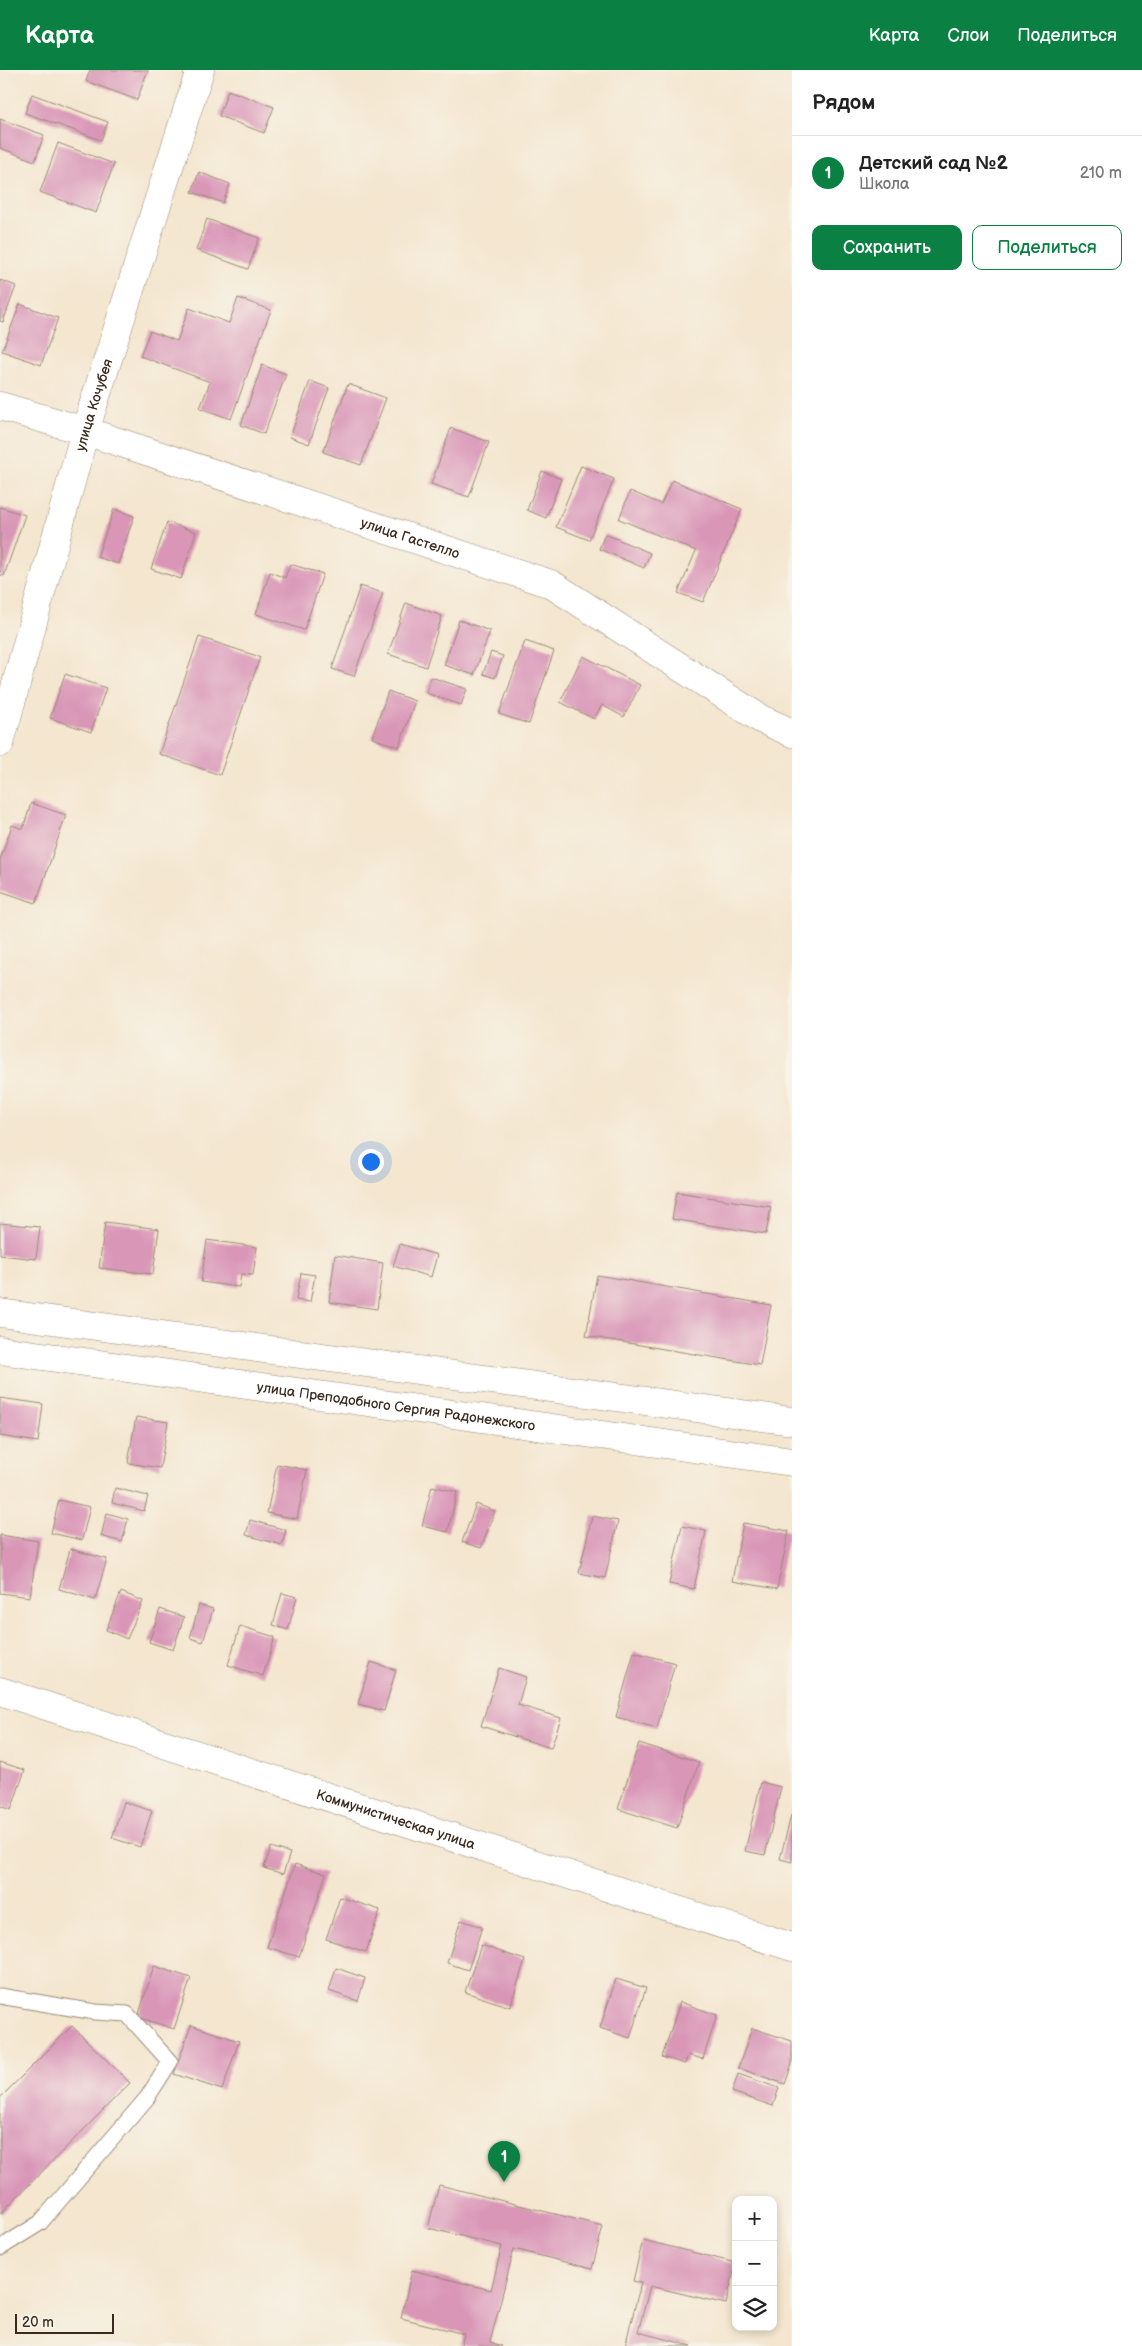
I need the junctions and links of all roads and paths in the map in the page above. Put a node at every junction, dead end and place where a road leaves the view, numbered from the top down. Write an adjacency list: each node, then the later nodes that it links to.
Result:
1 (200, 70): 3 (street, улица Кочубея)
2 (0, 406): 3 (street, улица Гастелло)
3 (85, 431): 4 (street, улица Гастелло); 5 (street, улица Кочубея)
4 (792, 733)
5 (0, 743)
6 (0, 1313): 8 (street)
7 (0, 1350): 9 (street, улица Преподобного Сергия Радонежского)
8 (792, 1421)
9 (792, 1462)
10 (0, 1691): 11 (street, Коммунистическая улица)
11 (792, 1947)
12 (0, 1996): 13 (lane)
13 (0, 2248)

